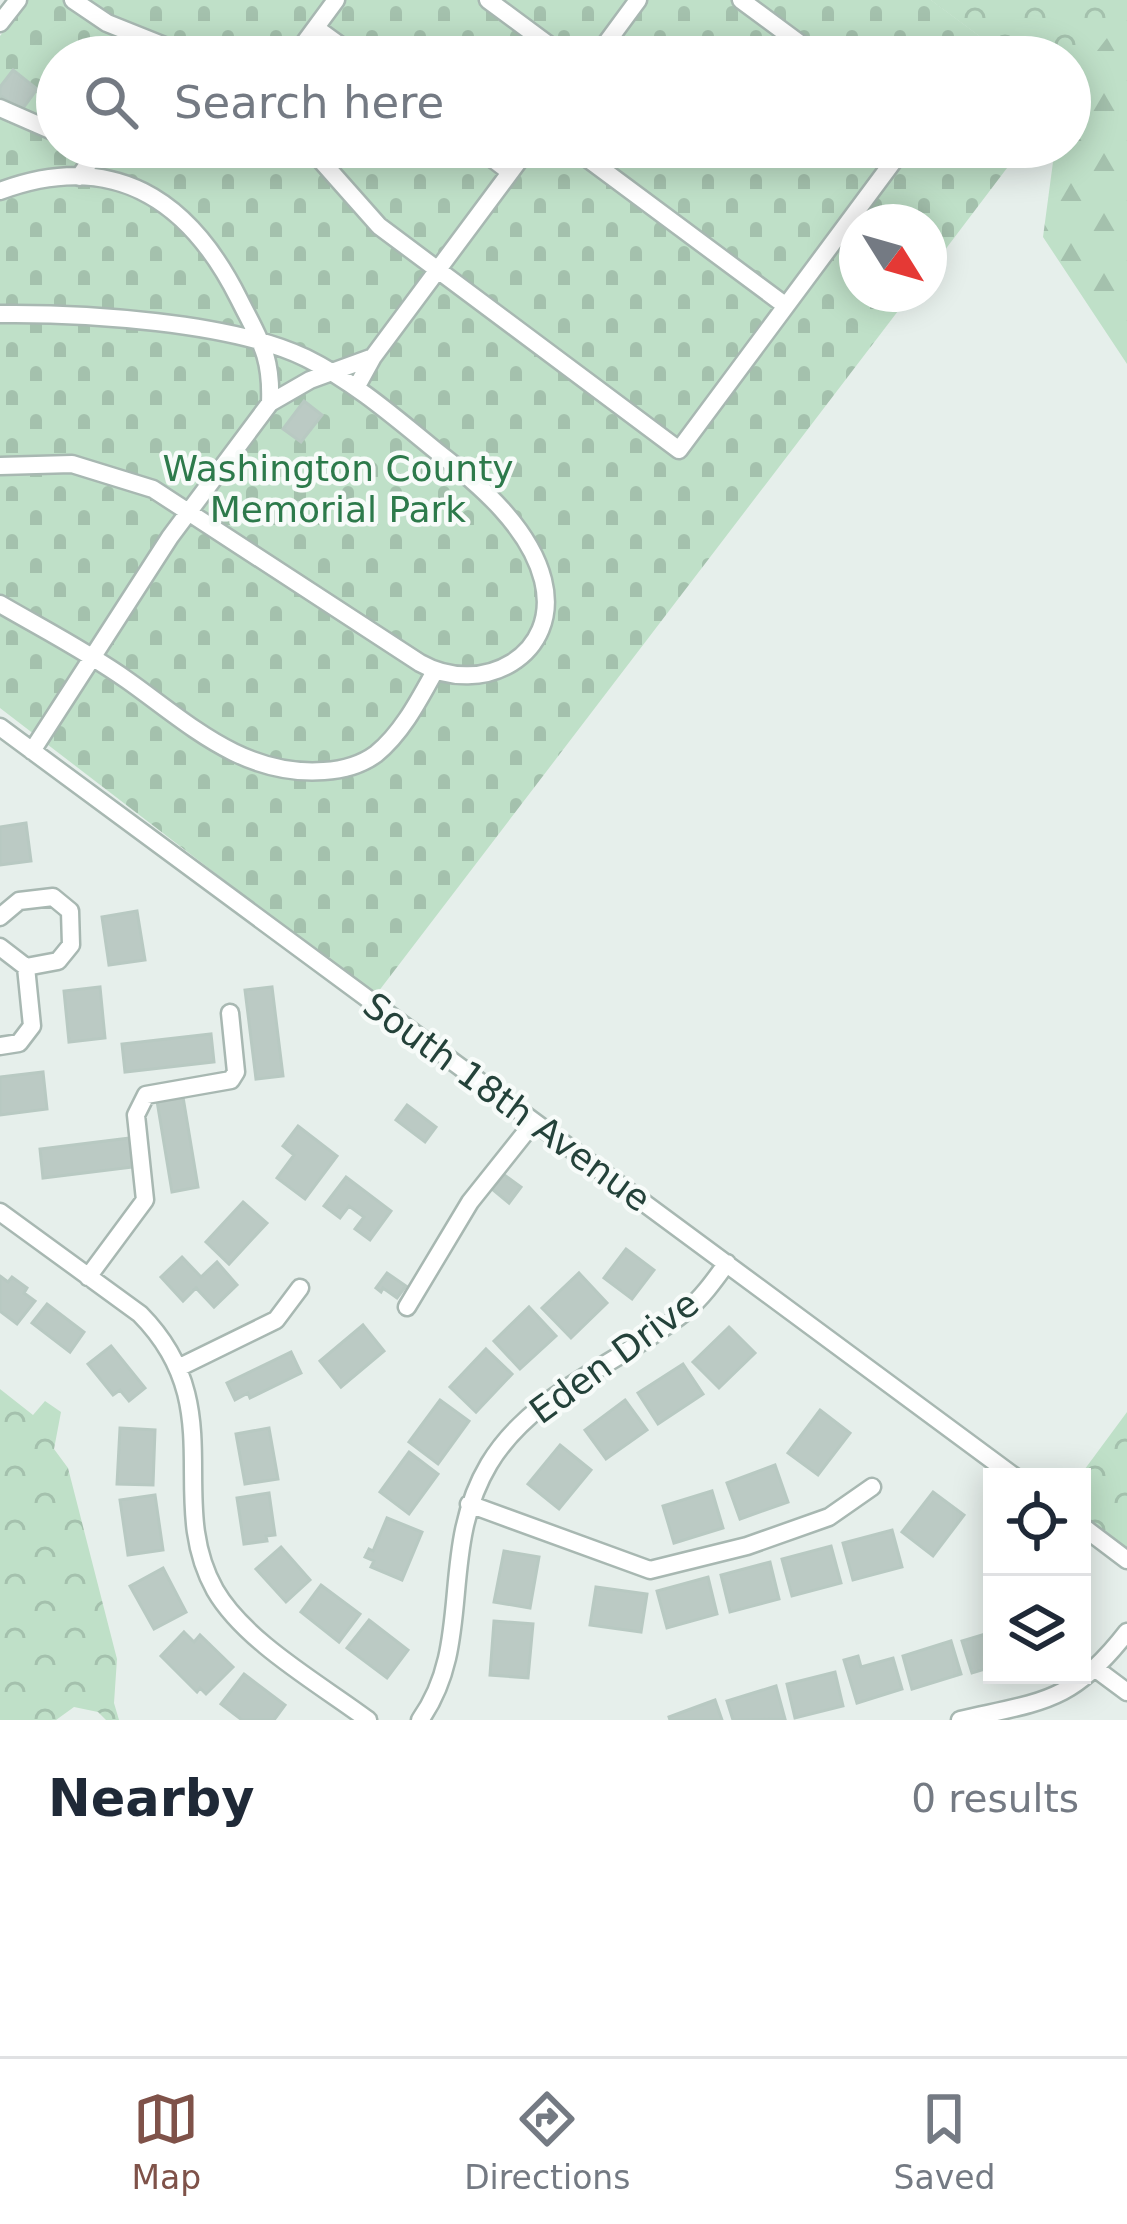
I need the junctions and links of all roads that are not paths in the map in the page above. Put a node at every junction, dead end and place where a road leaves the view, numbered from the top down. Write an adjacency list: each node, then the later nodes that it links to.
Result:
1 (18, 0): 7 (street)
2 (73, 0): 9 (street)
3 (336, 0): 8 (street)
4 (488, 0): 12 (street)
5 (638, 0): 13 (street)
6 (741, 0): 14 (street)
7 (0, 23)
8 (316, 28): 10 (street); 11 (street)
9 (133, 36)
10 (310, 36)
11 (327, 36)
12 (537, 36)
13 (611, 36)
14 (790, 36)
15 (0, 108): 16 (street)
16 (36, 124)
17 (85, 168): 24 (street)
18 (327, 168): 26 (street)
19 (505, 168): 23 (street)
20 (513, 168): 23 (street)
21 (600, 168): 27 (street)
22 (888, 168): 27 (street)
23 (510, 172): 26 (street)
24 (79, 177): 25 (street); 29 (street)
25 (0, 191)
26 (438, 270): 27 (street); 30 (street)
27 (786, 306)
28 (0, 314): 29 (street)
29 (260, 340): 31 (street); 33 (street)
30 (373, 357): 31 (street); 32 (street)
31 (332, 372): 32 (street); 33 (street)
32 (356, 388): 38 (street)
33 (270, 403): 35 (street)
34 (0, 466): 35 (street)
35 (190, 511): 37 (street); 38 (street)
36 (0, 604): 37 (street)
37 (94, 657): 38 (street); 40 (street)
38 (435, 671)
39 (0, 727): 40 (street, South 18th Avenue)
40 (32, 752): 46 (street, South 18th Avenue)
41 (0, 917): 43 (street)
42 (0, 946): 43 (street)
43 (26, 967): 45 (street)
44 (230, 1012): 49 (street)
45 (0, 1046)
46 (532, 1123): 48 (street, South 18th Avenue); 51 (street)
47 (0, 1212): 49 (street)
48 (727, 1263): 53 (street, South 18th Avenue); 55 (street, Eden Drive)
49 (88, 1276): 52 (street)
50 (300, 1288): 52 (street)
51 (407, 1307)
52 (178, 1368): 62 (street)
53 (1004, 1468)
54 (872, 1486): 55 (street)
55 (469, 1504): 63 (street, Eden Drive)
56 (1091, 1533): 57 (street)
57 (1127, 1560)
58 (1127, 1632): 59 (street)
59 (1096, 1669): 60 (street); 61 (street)
60 (1127, 1692)
61 (1000, 1715): 64 (street)
62 (368, 1720)
63 (420, 1720)
64 (960, 1720)

